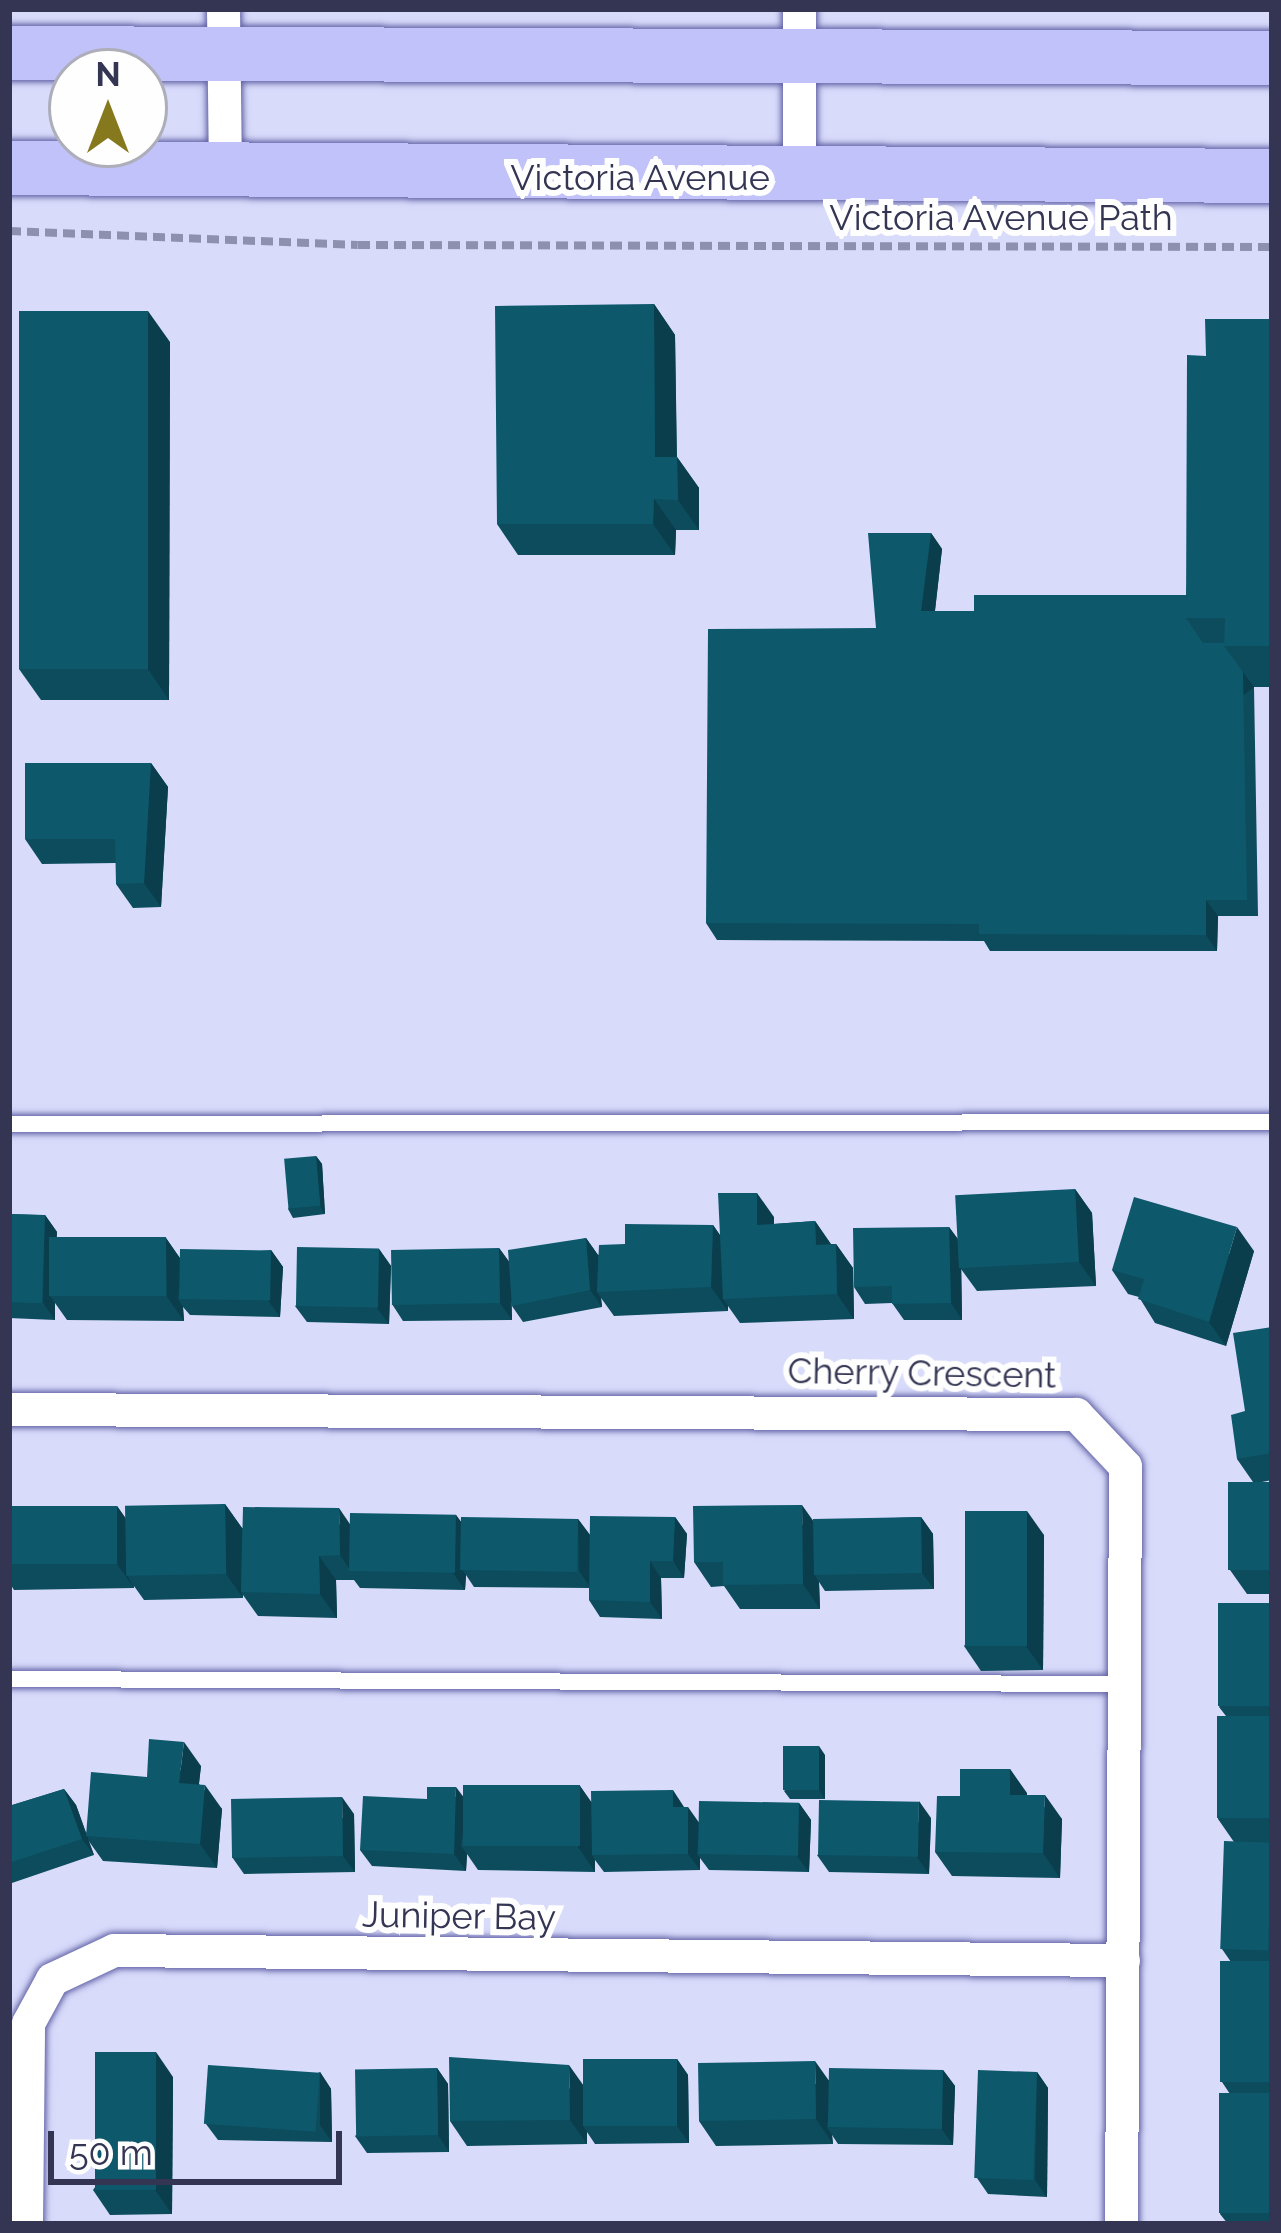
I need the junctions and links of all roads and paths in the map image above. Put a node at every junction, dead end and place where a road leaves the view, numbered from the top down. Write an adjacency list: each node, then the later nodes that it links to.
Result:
1 (222, 31): 2 (main road); 3 (main road); 6 (street)
2 (799, 33): 4 (main road); 8 (street)
3 (22, 54)
4 (1272, 58)
5 (9, 169): 6 (main road, Victoria Avenue)
6 (225, 176): 8 (main road, Victoria Avenue)
7 (1272, 176): 8 (main road, Victoria Avenue)
8 (799, 178)
9 (9, 231): 10 (path, Victoria Avenue Path)
10 (1272, 247)
11 (1272, 1123): 12 (lane)
12 (9, 1124)
13 (9, 1409): 15 (street, Cherry Crescent)
14 (9, 1679): 15 (lane)
15 (1123, 1684): 16 (street, Cherry Crescent)
16 (1124, 1960): 17 (street, Juniper Bay); 18 (street, Cherry Crescent)
17 (26, 2224)
18 (1120, 2224)

